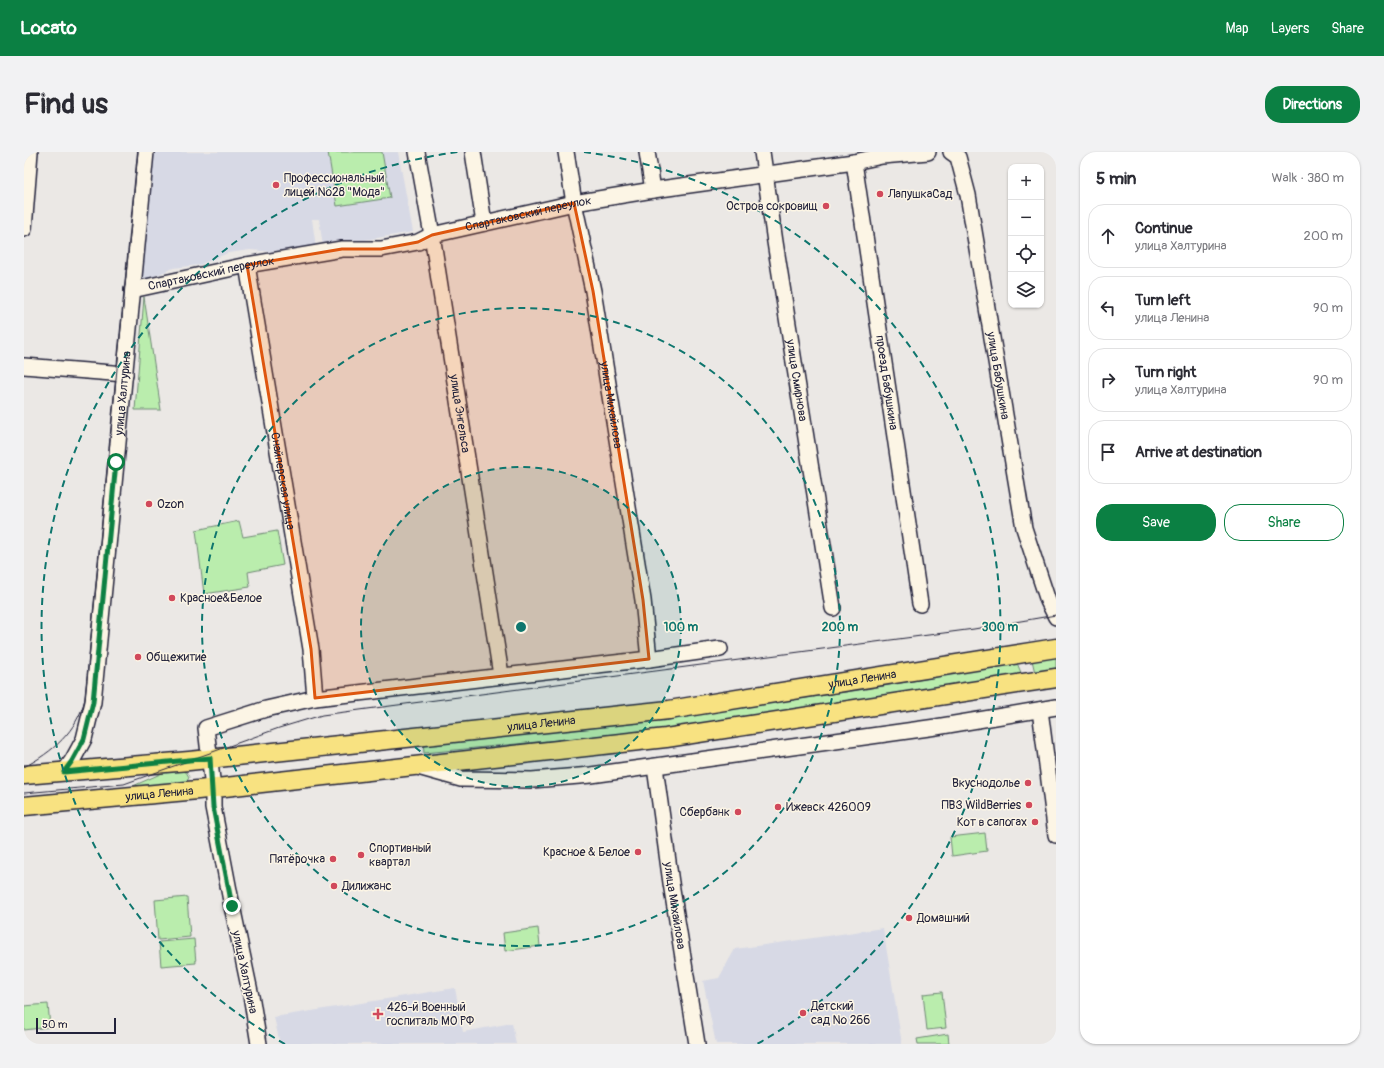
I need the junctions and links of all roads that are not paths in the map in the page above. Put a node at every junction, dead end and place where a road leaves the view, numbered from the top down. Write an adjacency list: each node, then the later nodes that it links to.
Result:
1 (30, 152): 16 (street)
2 (146, 152): 19 (street, улица Халтурина)
3 (417, 152): 17 (street, улица Энгельса)
4 (473, 152): 15 (street)
5 (566, 152): 14 (street, улица Михайлова)
6 (647, 152): 13 (street)
7 (762, 152): 12 (street, улица Смирнова)
8 (928, 152): 10 (street, Спартаковский переулок)
9 (951, 152): 24 (street, улица Бабушкина)
10 (882, 154): 11 (street, Спартаковский переулок)
11 (854, 162): 12 (street, Спартаковский переулок); 22 (street, проезд Бабушкина)
12 (765, 174): 13 (street, Спартаковский переулок); 23 (street, улица Смирнова)
13 (653, 190): 14 (street, Спартаковский переулок)
14 (574, 204): 15 (street, Спартаковский переулок); 27 (street, улица Михайлова)
15 (484, 223): 17 (street, Спартаковский переулок)
16 (24, 229)
17 (432, 235): 18 (street, Спартаковский переулок); 28 (street, улица Энгельса)
18 (247, 266): 19 (street, Спартаковский переулок); 30 (street, Снайперская улица)
19 (132, 290): 21 (street, улица Халтурина)
20 (24, 366): 21 (street)
21 (125, 374): 37 (street, улица Халтурина)
22 (920, 604)
23 (833, 608)
24 (1056, 617)
25 (1056, 648): 33 (main road, улица Ленина)
26 (720, 649): 27 (street)
27 (649, 659): 28 (street)
28 (501, 675): 30 (street)
29 (1056, 678): 35 (main road, улица Ленина)
30 (315, 698): 34 (street, улица Халтурина)
31 (1056, 707): 32 (street)
32 (1040, 710): 36 (street); 41 (street)
33 (410, 737): 34 (main road, улица Ленина); 35 (main road)
34 (210, 758): 37 (main road, улица Ленина); 39 (street, улица Халтурина)
35 (413, 766): 36 (street); 39 (main road, улица Ленина)
36 (655, 767): 43 (street, улица Михайлова)
37 (64, 772): 38 (main road, улица Ленина)
38 (24, 776)
39 (213, 788): 40 (main road, улица Ленина); 42 (street, улица Халтурина)
40 (24, 806)
41 (1056, 835)
42 (259, 1044)
43 (697, 1044)

